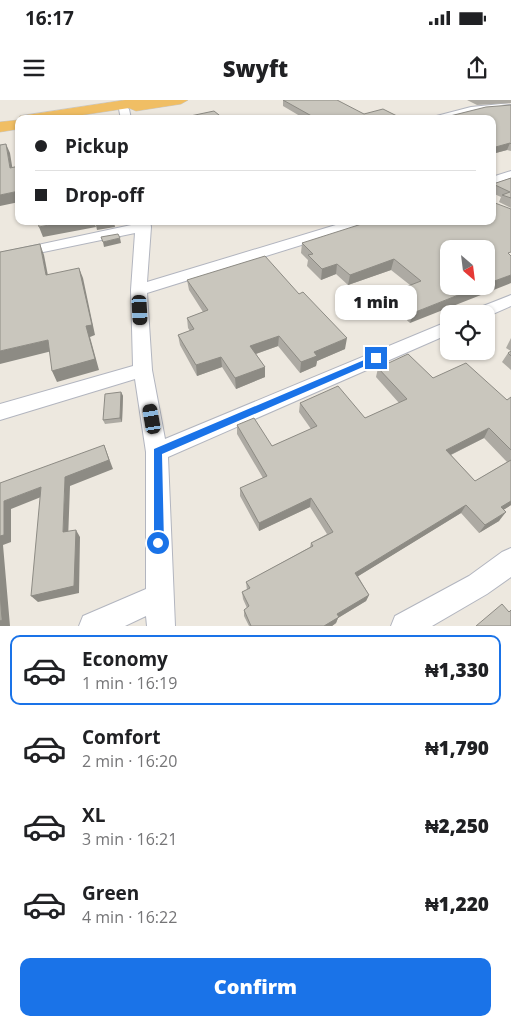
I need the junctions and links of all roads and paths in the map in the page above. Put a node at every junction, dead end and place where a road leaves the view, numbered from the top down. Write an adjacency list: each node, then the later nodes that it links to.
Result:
1 (153, 100): 5 (highway)
2 (181, 100): 4 (highway)
3 (511, 108): 7 (street)
4 (125, 114): 6 (highway)
5 (52, 115)
6 (112, 115)
7 (447, 115)
8 (15, 120): 9 (highway)
9 (0, 122)
10 (15, 125): 11 (highway)
11 (0, 127)
12 (511, 174): 13 (street)
13 (496, 179)
14 (139, 225): 17 (street)
15 (143, 225): 18 (street)
16 (351, 225): 18 (street)
17 (0, 257)
18 (139, 290): 22 (street)
19 (511, 300): 20 (street)
20 (495, 307)
21 (440, 331): 24 (street)
22 (143, 370): 23 (street); 24 (street)
23 (0, 412)
24 (157, 452): 26 (street)
25 (511, 561): 29 (street)
26 (159, 597): 27 (street); 28 (street)
27 (93, 626)
28 (161, 626)
29 (405, 626)

